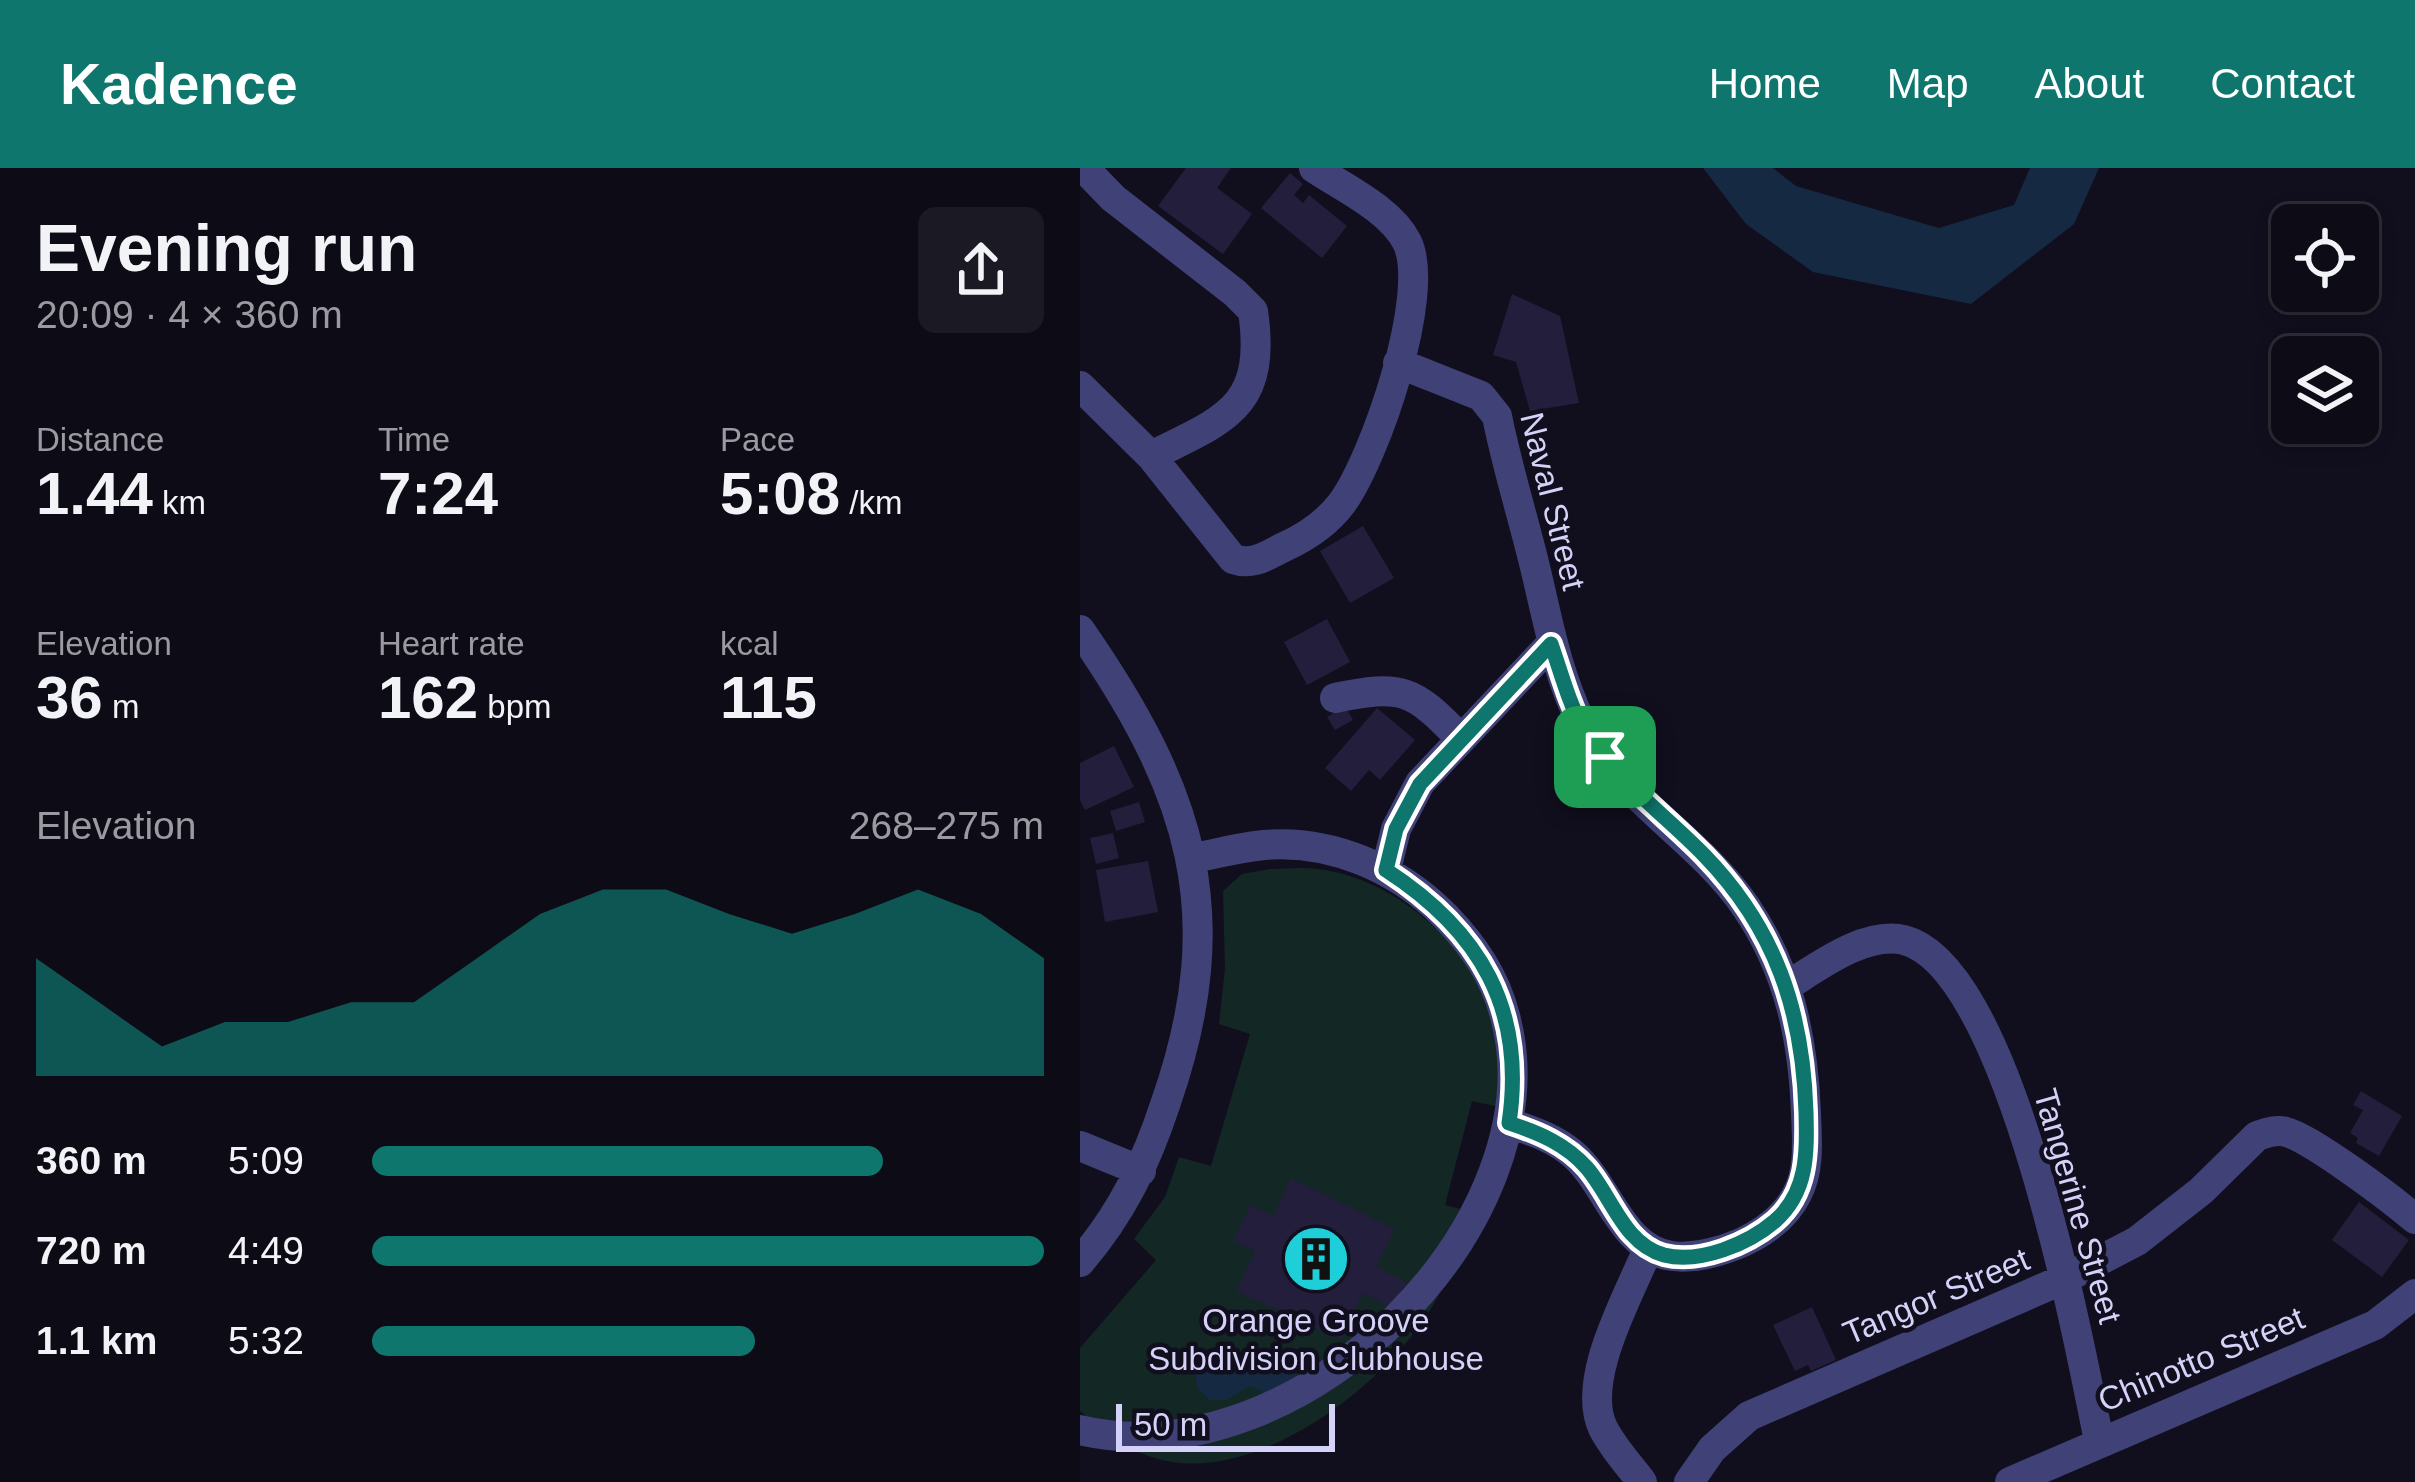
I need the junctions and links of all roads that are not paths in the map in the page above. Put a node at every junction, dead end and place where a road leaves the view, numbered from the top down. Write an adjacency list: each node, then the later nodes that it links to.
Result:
1 (1084, 168): 5 (street)
2 (1314, 168): 3 (street)
3 (1398, 363): 5 (street); 7 (street, Naval Street)
4 (1080, 386): 5 (street)
5 (1151, 456)
6 (1080, 630): 10 (street)
7 (1551, 644): 9 (street); 12 (street, Naval Street)
8 (1335, 698): 9 (street)
9 (1460, 737): 11 (street)
10 (1193, 858): 11 (street); 15 (street)
11 (1386, 870): 13 (street)
12 (1787, 986): 17 (street); 19 (street, Tangerine Street)
13 (1509, 1123): 17 (street); 21 (street)
14 (1080, 1146): 15 (street)
15 (1141, 1171): 18 (street)
16 (2415, 1220): 19 (street, Tangor Street)
17 (1648, 1249): 25 (street)
18 (1080, 1262)
19 (2064, 1279): 23 (street, Tangerine Street); 26 (street, Tangor Street)
20 (2415, 1294): 23 (street, Chinotto Street)
21 (1438, 1315)
22 (1080, 1430): 24 (street)
23 (2099, 1441): 27 (street, Chinotto Street)
24 (1134, 1463)
25 (1642, 1482)
26 (1689, 1482)
27 (2010, 1482)

